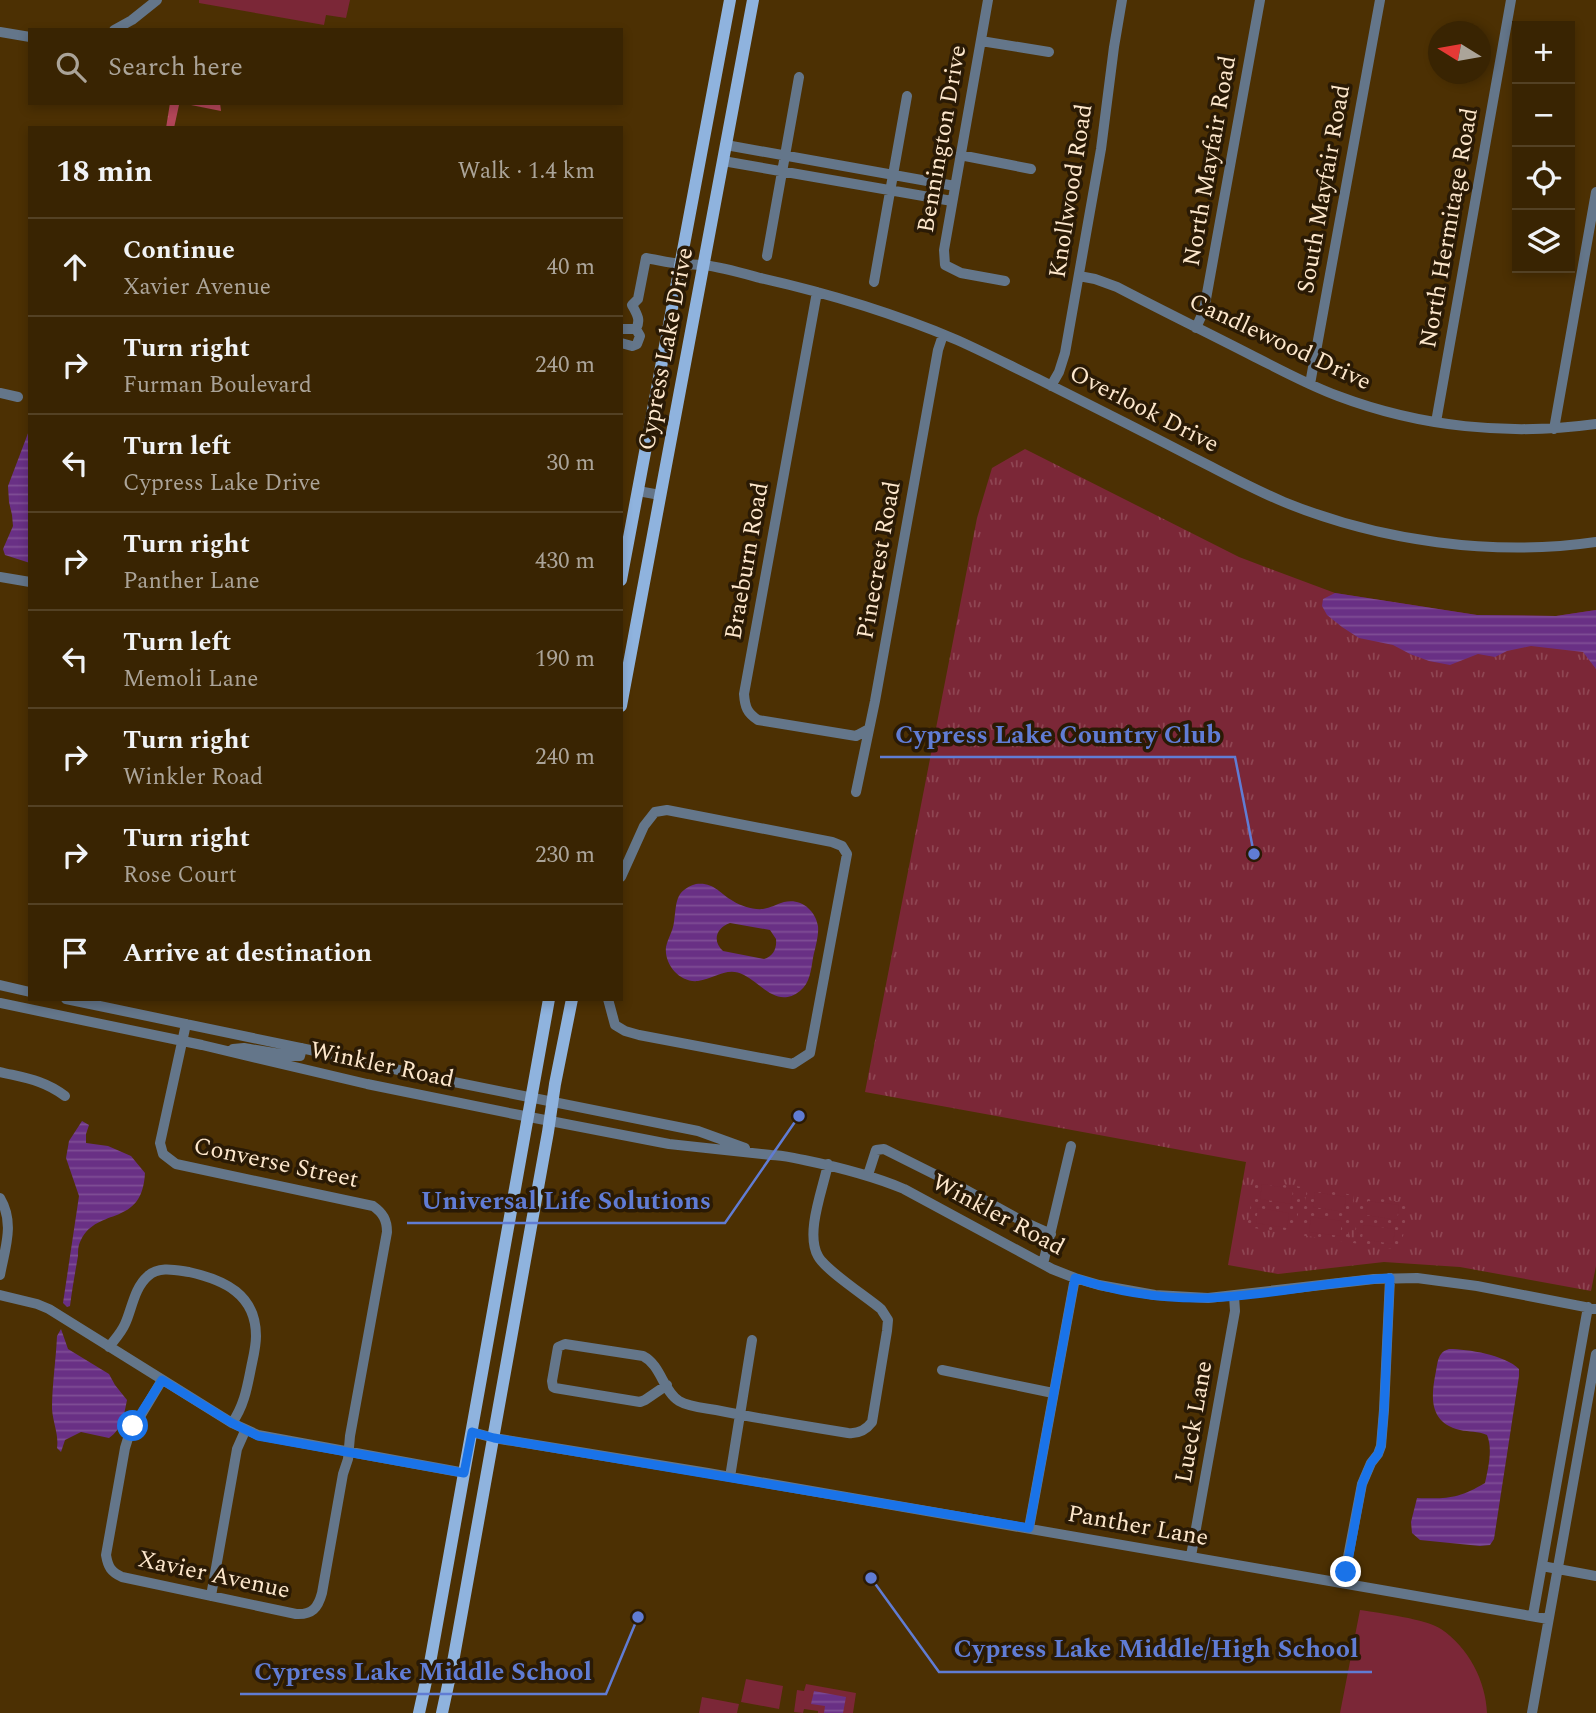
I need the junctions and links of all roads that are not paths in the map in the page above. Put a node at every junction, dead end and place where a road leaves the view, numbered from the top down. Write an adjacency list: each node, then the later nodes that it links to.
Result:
1 (156, 0): 9 (street)
2 (730, 0): 28 (main road, Cypress Lake Drive)
3 (753, 0): 16 (main road, Cypress Lake Drive)
4 (988, 0): 12 (street, Bennington Drive)
5 (1122, 0): 30 (street, Knollwood Road)
6 (1260, 0): 34 (street, North Mayfair Road)
7 (1380, 0): 39 (street, South Mayfair Road)
8 (1511, 0): 43 (street, North Hermitage Road)
9 (118, 28)
10 (0, 32): 11 (street)
11 (28, 37)
12 (981, 41): 13 (street); 18 (street, Bennington Drive)
13 (1049, 52)
14 (799, 77): 17 (street)
15 (907, 96): 22 (street)
16 (726, 145): 17 (street); 19 (main road, Cypress Lake Drive)
17 (784, 155): 21 (street); 22 (street)
18 (960, 155): 20 (street); 23 (street, Bennington Drive)
19 (723, 161): 21 (street); 29 (main road, Cypress Lake Drive)
20 (1031, 169)
21 (781, 171): 24 (street); 27 (street)
22 (893, 174): 23 (street); 24 (street)
23 (955, 186): 26 (street, Bennington Drive)
24 (890, 190): 26 (street); 32 (street)
25 (1596, 192): 45 (street)
26 (952, 201): 31 (street, Bennington Drive)
27 (767, 256)
28 (681, 264): 29 (street, Overlook Drive); 36 (street, Overlook Drive); 46 (main road, Cypress Lake Drive)
29 (703, 265): 33 (street, Overlook Drive); 47 (main road, Cypress Lake Drive)
30 (1079, 276): 34 (street, Candlewood Drive); 40 (street, Knollwood Road)
31 (1005, 281)
32 (874, 282)
33 (817, 292): 37 (street, Overlook Drive); 53 (street, Braeburn Road)
34 (1196, 328): 39 (street, Candlewood Drive)
35 (623, 329): 36 (street)
36 (636, 329): 38 (street)
37 (943, 335): 40 (street, Overlook Drive); 53 (street, Pinecrest Road)
38 (623, 344)
39 (1310, 384): 43 (street, Candlewood Drive)
40 (1051, 386): 48 (street, Overlook Drive)
41 (0, 393): 42 (street)
42 (18, 397)
43 (1436, 422): 45 (street, Candlewood Drive)
44 (1596, 424): 45 (street, Candlewood Drive)
45 (1554, 429)
46 (638, 491): 47 (street); 49 (main road, Cypress Lake Drive)
47 (660, 495): 52 (main road, Cypress Lake Drive)
48 (1596, 542)
49 (623, 570)
50 (0, 577): 51 (street)
51 (28, 582)
52 (623, 695)
53 (869, 729): 54 (street, Pinecrest Road)
54 (856, 792)
55 (623, 873): 61 (street)
56 (0, 985): 57 (street)
57 (28, 992)
58 (76, 1001): 63 (street, Winkler Road)
59 (550, 1001): 69 (main road)
60 (572, 1001): 70 (main road)
61 (609, 1001)
62 (0, 1003): 64 (street, Winkler Road)
63 (186, 1024): 64 (street); 65 (street, Winkler Road)
64 (181, 1041): 66 (street, Winkler Road); 78 (street, Converse Street)
65 (302, 1048): 66 (street); 69 (street, Winkler Road)
66 (222, 1050): 71 (street, Winkler Road)
67 (0, 1072): 68 (street)
68 (65, 1096)
69 (533, 1097): 70 (street, Winkler Road); 71 (main road)
70 (554, 1101): 72 (main road); 74 (street, Winkler Road)
71 (529, 1117): 72 (street, Winkler Road); 97 (main road)
72 (550, 1121): 74 (street, Winkler Road); 98 (main road)
73 (1070, 1146): 79 (street)
74 (758, 1153): 75 (street, Winkler Road)
75 (828, 1164): 76 (street, Winkler Road); 94 (street)
76 (868, 1175): 79 (street); 80 (street, Winkler Road)
77 (0, 1198): 81 (street)
78 (381, 1211): 99 (street, Xavier Avenue)
79 (1051, 1234): 80 (street)
80 (1043, 1264): 82 (street, Winkler Road)
81 (0, 1275)
82 (1075, 1278): 85 (street, Winkler Road); 93 (street)
83 (1390, 1278): 85 (street, Winkler Road); 86 (street, Winkler Road); 107 (street)
84 (0, 1295): 88 (street)
85 (1234, 1296): 103 (street, Lueck Lane)
86 (1592, 1308): 104 (street)
87 (752, 1340): 94 (street)
88 (109, 1347): 91 (street); 95 (street)
89 (1596, 1354): 105 (street)
90 (942, 1370): 93 (street)
91 (162, 1380): 95 (street); 108 (street, Xavier Avenue)
92 (667, 1385): 92 (street); 94 (street)
93 (1053, 1393): 102 (street)
94 (739, 1415): 101 (street)
95 (232, 1423): 96 (street)
96 (245, 1431): 99 (street); 108 (street)
97 (472, 1432): 98 (street, Panther Lane); 100 (main road)
98 (494, 1438): 101 (street, Panther Lane); 112 (main road)
99 (349, 1453): 100 (street); 108 (street, Xavier Avenue)
100 (464, 1473): 111 (main road)
101 (730, 1477): 102 (street, Panther Lane)
102 (1029, 1528): 103 (street, Panther Lane)
103 (1191, 1556): 107 (street, Panther Lane)
104 (1542, 1566): 105 (street); 109 (street)
105 (1558, 1569): 106 (street); 110 (street)
106 (1596, 1576)
107 (1343, 1583): 109 (street, Panther Lane)
108 (211, 1596)
109 (1533, 1615): 110 (street, Panther Lane)
110 (1548, 1619): 113 (street)
111 (419, 1713)
112 (442, 1713)
113 (1532, 1713)

